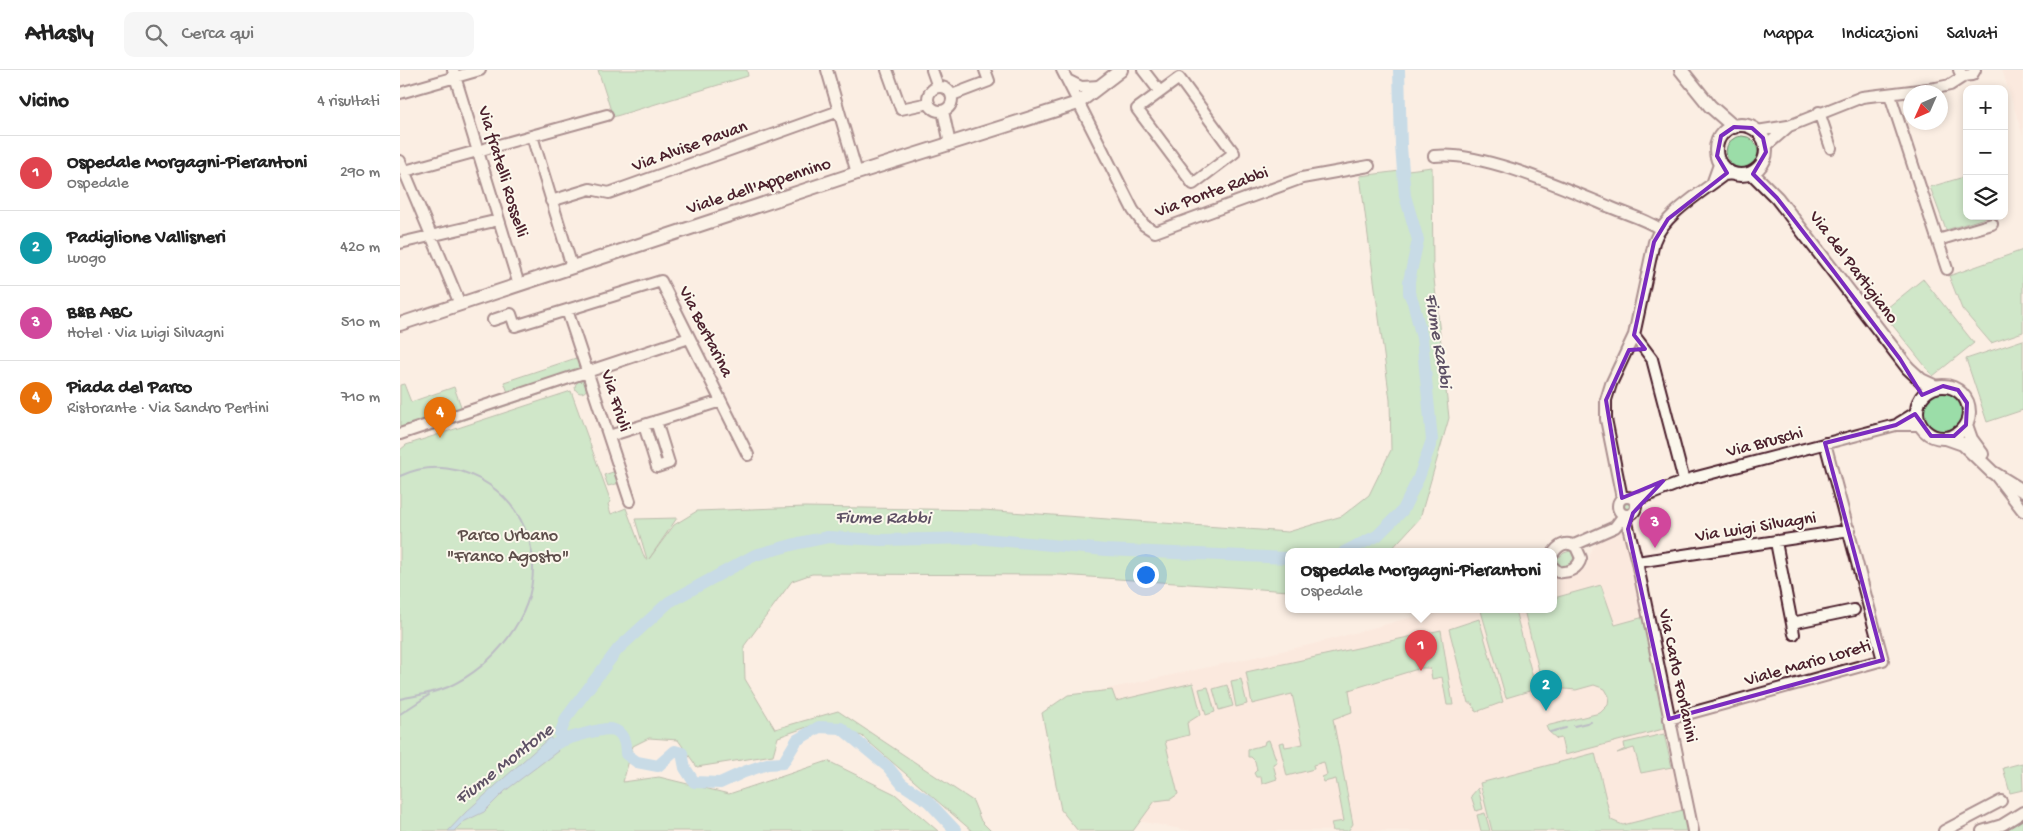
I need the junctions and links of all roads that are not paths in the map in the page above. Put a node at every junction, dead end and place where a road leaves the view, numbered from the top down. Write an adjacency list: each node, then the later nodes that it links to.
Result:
1 (480, 70): 10 (street)
2 (826, 70): 23 (street)
3 (887, 70): 19 (street)
4 (932, 70): 14 (street)
5 (985, 70): 17 (street)
6 (1121, 70): 13 (main road, Viale dell'Appennino)
7 (1143, 70): 15 (street)
8 (1681, 70): 21 (main road)
9 (1975, 70): 11 (street)
10 (454, 73): 16 (street); 34 (street, Via fratelli Rosselli)
11 (1961, 73): 18 (street)
12 (1064, 75): 13 (street); 20 (street)
13 (1104, 85): 20 (main road, Viale dell'Appennino)
14 (938, 87): 17 (street); 19 (street)
15 (1160, 92): 15 (street)
16 (400, 93)
17 (952, 95): 22 (street)
18 (1890, 95): 24 (street); 51 (street)
19 (929, 103): 22 (street)
20 (1078, 103): 31 (main road, Viale dell'Appennino); 39 (street, Via Ponte Rabbi)
21 (1710, 106): 27 (main road); 30 (main road)
22 (943, 111): 31 (street)
23 (839, 112): 41 (street); 46 (street, Via Alvise Pavan)
24 (1819, 112): 26 (street); 33 (street)
25 (607, 115): 29 (street)
26 (1789, 126): 28 (street); 32 (street)
27 (1734, 127): 28 (main road); 30 (main road)
28 (1757, 131): 32 (main road)
29 (532, 136): 34 (street); 46 (street)
30 (1721, 136): 37 (main road)
31 (950, 144): 41 (main road, Viale dell'Appennino)
32 (1766, 146): 38 (main road)
33 (1831, 148)
34 (479, 150): 40 (street); 47 (street, Via fratelli Rosselli)
35 (1434, 156): 49 (street)
36 (400, 161): 40 (street)
37 (1720, 162): 43 (main road); 44 (street)
38 (1762, 163): 42 (main road); 45 (main road, Via del Partigiano)
39 (1369, 166)
40 (404, 172): 50 (street)
41 (857, 173): 53 (main road, Viale dell'Appennino)
42 (1752, 173): 43 (main road); 45 (main road, Via del Partigiano)
43 (1733, 174): 44 (street)
44 (1712, 185): 49 (street)
45 (1777, 198): 64 (main road, Via del Partigiano)
46 (551, 202): 53 (street)
47 (499, 220): 50 (street); 55 (street, Via fratelli Rosselli)
48 (1992, 224): 51 (street)
49 (1660, 229): 60 (street)
50 (432, 236): 52 (street); 56 (street)
51 (1938, 240): 54 (street)
52 (400, 243)
53 (572, 267): 55 (main road, Viale dell'Appennino)
54 (1947, 269)
55 (519, 285): 56 (main road, Viale dell'Appennino)
56 (460, 304): 59 (main road, Viale dell'Appennino)
57 (567, 310): 58 (street, Via Bertarina); 61 (street, Via Bertarina); 65 (street, Via Friuli)
58 (493, 320)
59 (400, 324)
60 (1634, 335): 62 (street); 63 (street)
61 (689, 338): 65 (street); 68 (street, Via Bertarina)
62 (1645, 349): 63 (street); 81 (street)
63 (1629, 350): 84 (street)
64 (1900, 359): 66 (main road, Via del Partigiano); 67 (main road, Via del Partigiano)
65 (588, 372): 75 (street); 76 (street, Via Friuli)
66 (1936, 387): 67 (main road); 73 (main road)
67 (1920, 398): 69 (main road)
68 (721, 401): 70 (street); 79 (street, Via Bertarina)
69 (1917, 412): 72 (street, Via Bruschi); 74 (main road)
70 (656, 421): 71 (street); 71 (street)
71 (644, 425): 76 (street)
72 (1896, 425): 74 (street, Via Bruschi); 78 (street, Via Bruschi)
73 (1966, 425): 77 (main road); 82 (main road)
74 (1920, 426): 77 (main road)
75 (400, 434)
76 (609, 436): 83 (street, Via Friuli)
77 (1946, 438): 80 (main road)
78 (1825, 443): 81 (street, Via Bruschi); 86 (street, Viale Mario Loreti)
79 (748, 454)
80 (1992, 472): 82 (main road); 85 (street)
81 (1684, 481): 84 (street, Via Bruschi)
82 (2020, 490)
83 (630, 501)
84 (1628, 508): 88 (street); 90 (street, Via Carlo Forlanini)
85 (2023, 512)
86 (1850, 530): 87 (street, Via Luigi Silvagni); 93 (street, Viale Mario Loreti)
87 (1776, 542): 90 (street, Via Luigi Silvagni); 92 (street)
88 (1577, 548): 89 (street); 91 (street)
89 (1557, 549)
90 (1637, 562): 93 (street, Via Carlo Forlanini)
91 (1557, 571)
92 (1854, 610)
93 (1669, 719): 96 (street, Via Carlo Forlanini)
94 (2001, 801): 97 (street)
95 (2023, 812): 98 (street)
96 (1693, 831)
97 (1944, 831)
98 (1982, 831)

